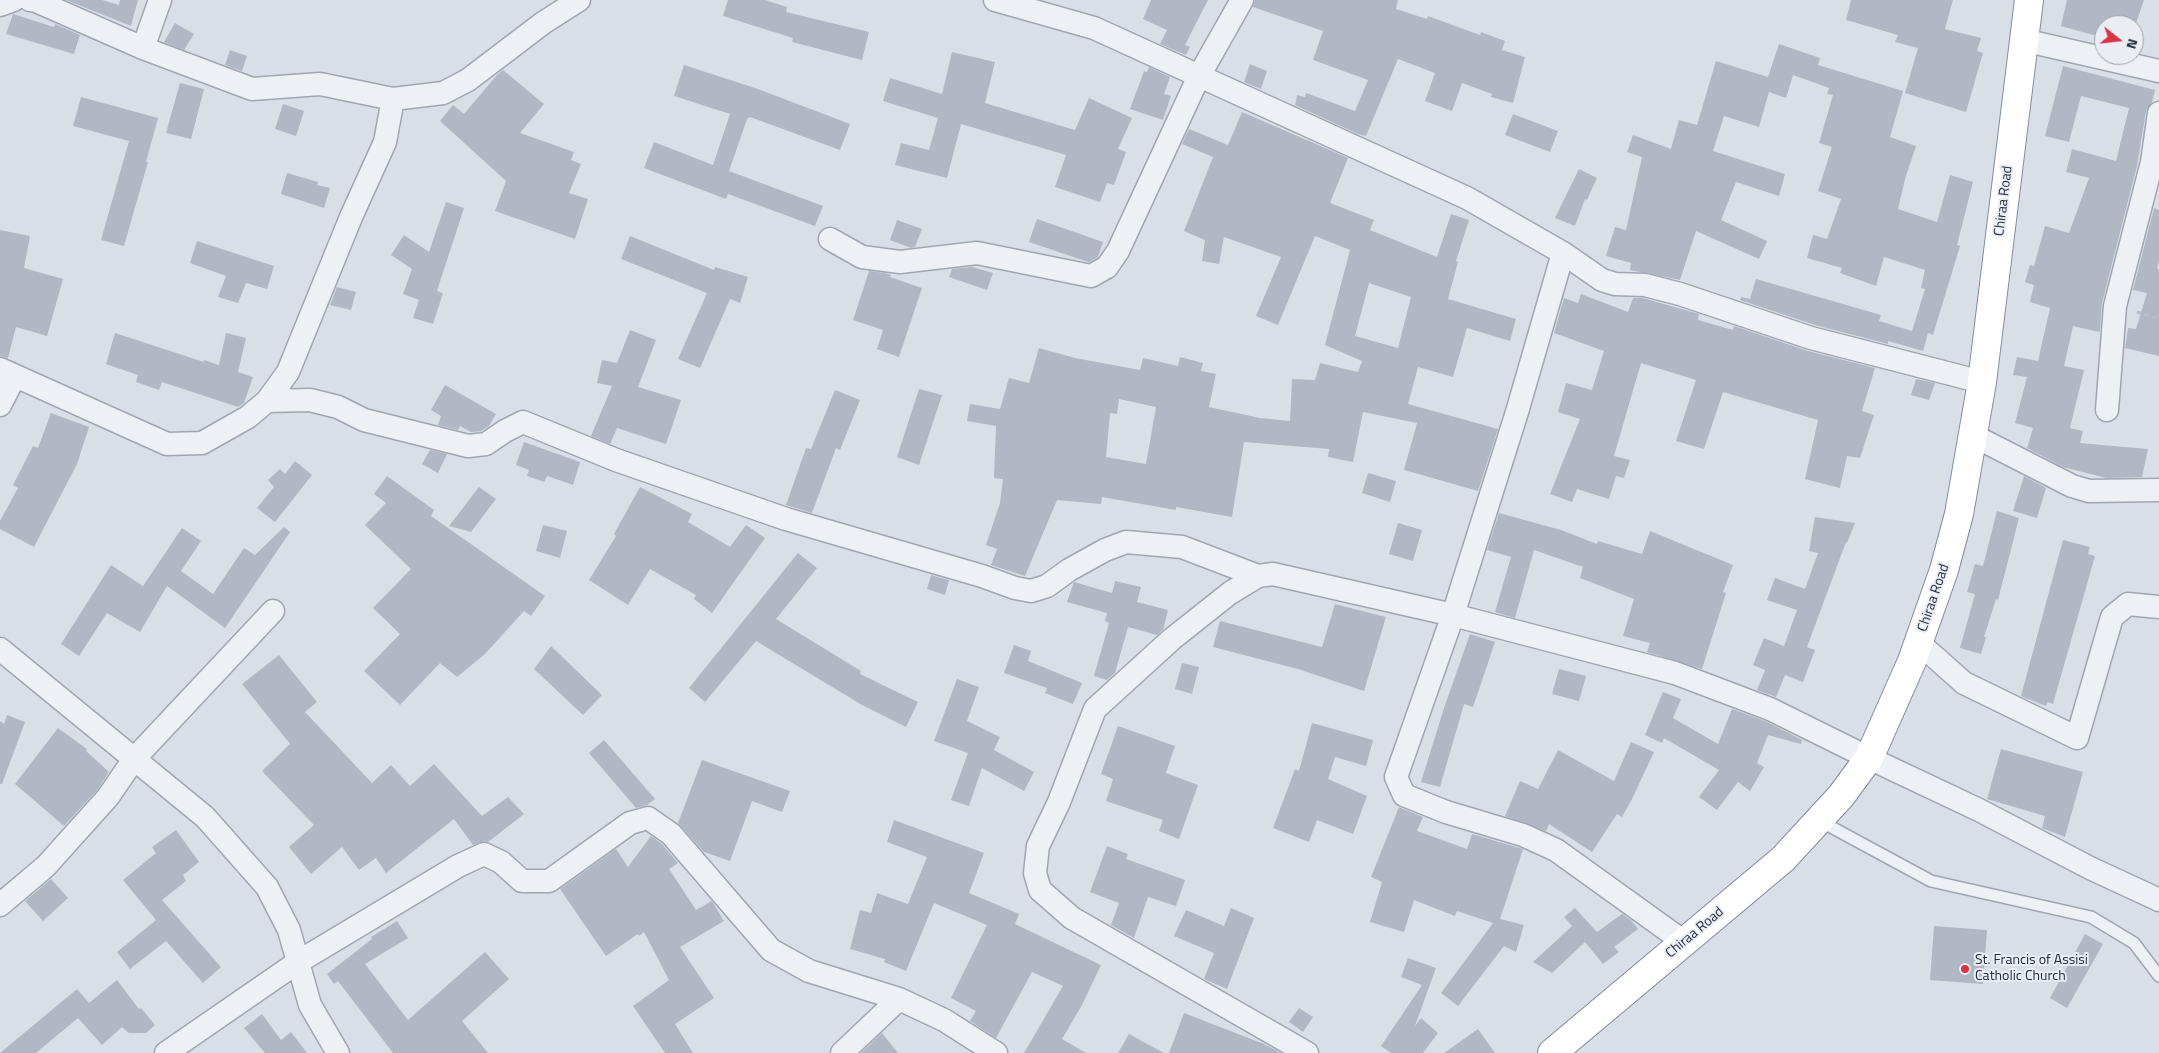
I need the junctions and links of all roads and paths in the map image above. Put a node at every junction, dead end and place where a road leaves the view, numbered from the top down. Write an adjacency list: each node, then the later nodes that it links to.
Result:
1 (14, 0): 8 (street)
2 (30, 0): 10 (street)
3 (160, 0): 10 (street)
4 (579, 0): 13 (street)
5 (995, 0): 12 (street)
6 (1242, 0): 12 (street)
7 (2029, 0): 9 (highway, Chiraa Road)
8 (0, 5)
9 (2023, 40): 11 (street); 19 (highway, Chiraa Road)
10 (143, 48): 13 (street)
11 (2157, 67)
12 (1199, 76): 16 (street); 17 (street)
13 (394, 100): 20 (street)
14 (2159, 113): 15 (street)
15 (2156, 163): 22 (street)
16 (830, 239)
17 (1562, 253): 19 (street); 28 (street)
18 (8, 372): 20 (street); 21 (street)
19 (1982, 382): 23 (highway, Chiraa Road)
20 (267, 401): 25 (street)
21 (0, 405)
22 (2107, 410)
23 (1974, 436): 24 (street); 29 (highway, Chiraa Road)
24 (2159, 490)
25 (1258, 576): 28 (street); 44 (street)
26 (2159, 607): 29 (street)
27 (273, 611): 31 (street)
28 (1453, 616): 32 (street); 36 (street)
29 (1919, 643): 32 (highway, Chiraa Road)
30 (0, 649): 31 (street)
31 (134, 758): 35 (street); 37 (street)
32 (1868, 758): 33 (highway, Chiraa Road); 34 (street)
33 (1820, 821): 36 (highway, Chiraa Road); 38 (lane)
34 (2159, 900)
35 (0, 905)
36 (1684, 942): 45 (highway, Chiraa Road)
37 (298, 962): 39 (street); 40 (street); 41 (street)
38 (2159, 976)
39 (899, 998): 42 (street); 43 (street)
40 (166, 1053)
41 (338, 1053)
42 (842, 1053)
43 (996, 1053)
44 (1307, 1053)
45 (1552, 1053)

